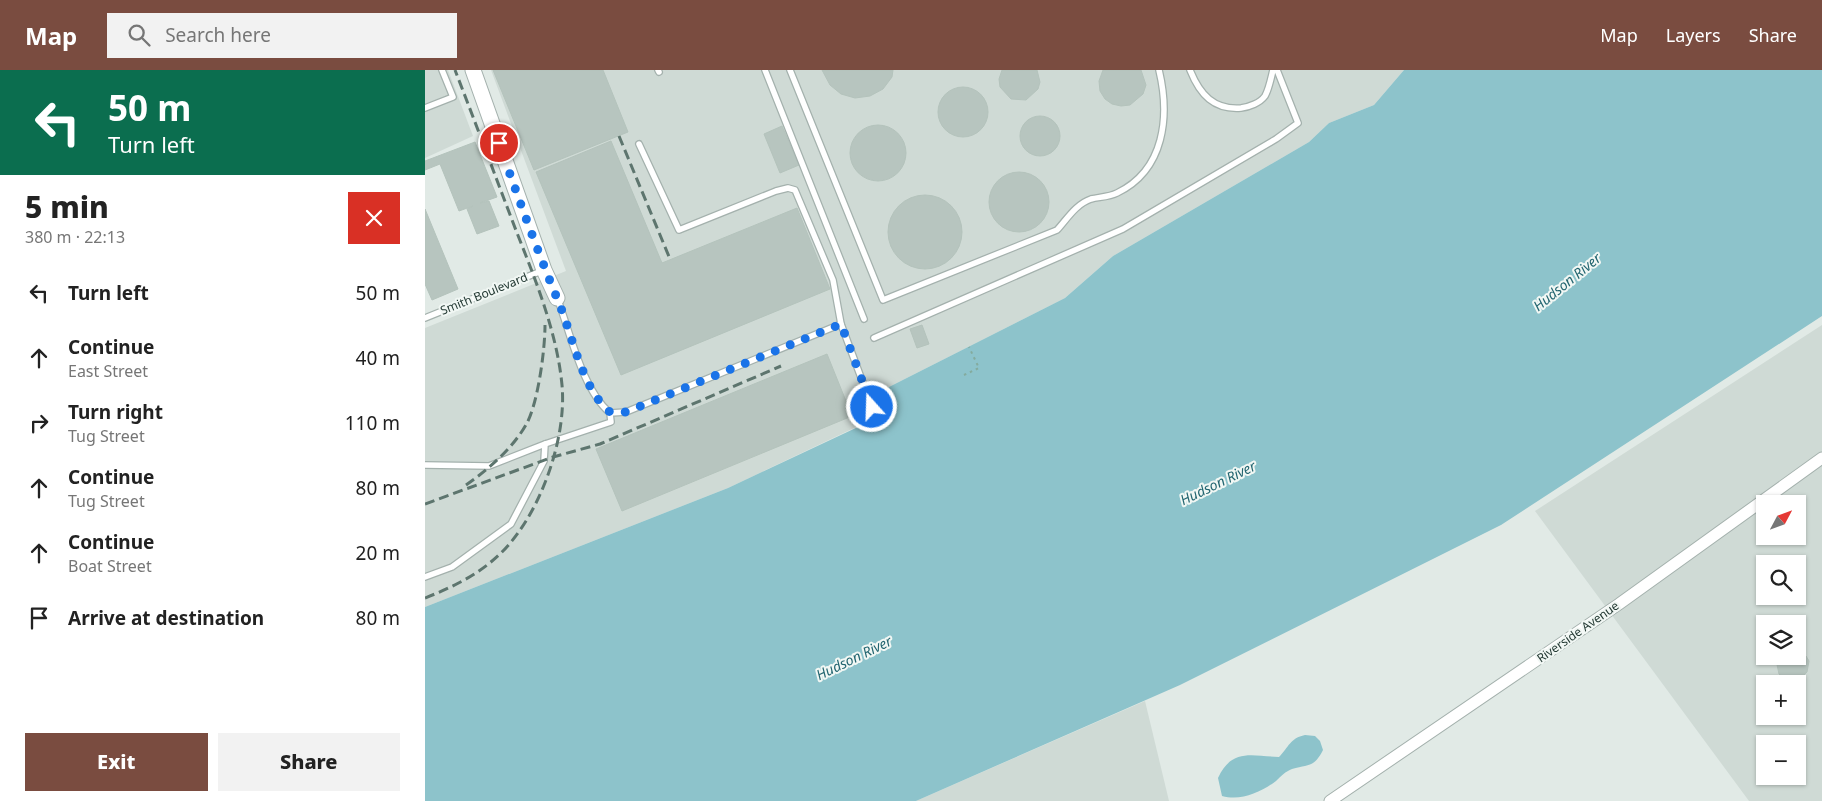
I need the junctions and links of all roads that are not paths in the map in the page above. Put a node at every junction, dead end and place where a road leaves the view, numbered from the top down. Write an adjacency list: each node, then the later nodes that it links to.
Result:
1 (442, 70): 9 (lane)
2 (473, 70): 11 (street)
3 (765, 70): 14 (lane)
4 (790, 70): 5 (lane)
5 (1159, 70)
6 (1190, 70): 7 (lane)
7 (1273, 70)
8 (1277, 70): 16 (lane)
9 (425, 108)
10 (639, 144): 15 (lane)
11 (544, 270): 12 (street); 13 (lane, Smith Boulevard)
12 (558, 301): 18 (lane)
13 (425, 318)
14 (864, 319)
15 (841, 324): 17 (lane); 18 (lane)
16 (874, 338)
17 (872, 407)
18 (610, 412): 19 (lane)
19 (545, 444): 21 (lane); 22 (lane)
20 (1822, 458): 23 (street, Riverside Avenue)
21 (425, 465)
22 (425, 577)
23 (1329, 801)

